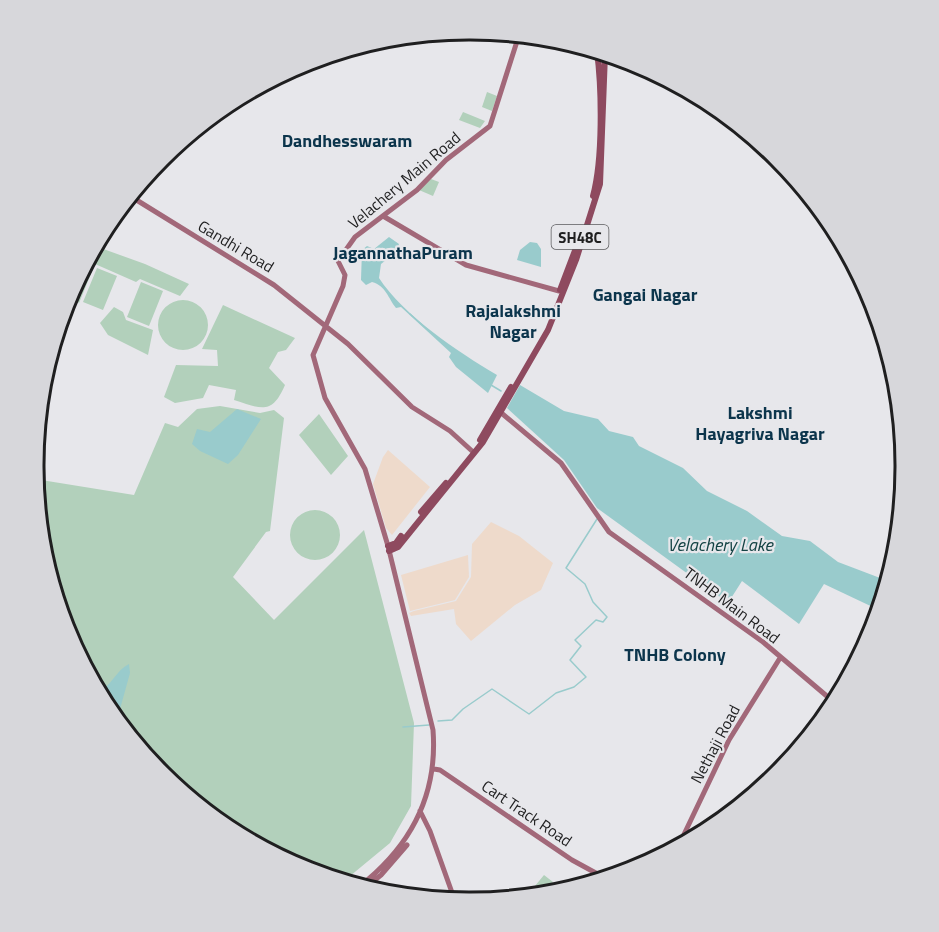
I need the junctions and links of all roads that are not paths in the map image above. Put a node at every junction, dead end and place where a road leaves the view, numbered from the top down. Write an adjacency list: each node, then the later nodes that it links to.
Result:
1 (516, 43): 7 (street, Velachery Main Road)
2 (600, 61): 5 (main road)
3 (600, 61): 5 (main road, SH48C)
4 (600, 61): 8 (main road, SH48C)
5 (604, 129): 8 (main road, SH48C)
6 (137, 201): 10 (street, Gandhi Road)
7 (383, 216): 9 (street); 10 (street, Velachery Main Road)
8 (574, 259): 9 (main road, SH48C); 11 (main road, SH48C)
9 (559, 291): 11 (main road, SH48C)
10 (324, 327): 12 (street, Gandhi Road); 13 (street, Velachery Main Road)
11 (499, 411): 12 (main road, SH48C); 13 (main road, SH48C); 15 (street, TNHB Main Road)
12 (472, 451): 13 (main road, SH48C)
13 (391, 548): 14 (main road); 18 (street, Velachery Main Road)
14 (394, 557): 17 (street, Velachery Main Road)
15 (780, 658): 16 (street, TNHB Main Road); 19 (street, Nethaji Road)
16 (827, 696)
17 (434, 769): 18 (street, Velachery Main Road); 20 (street, Cart Track Road)
18 (421, 813): 21 (street, Velachery Main Road); 22 (street, Velachery Main Road); 23 (street)
19 (685, 832)
20 (594, 873)
21 (368, 879)
22 (373, 880)
23 (451, 891)

